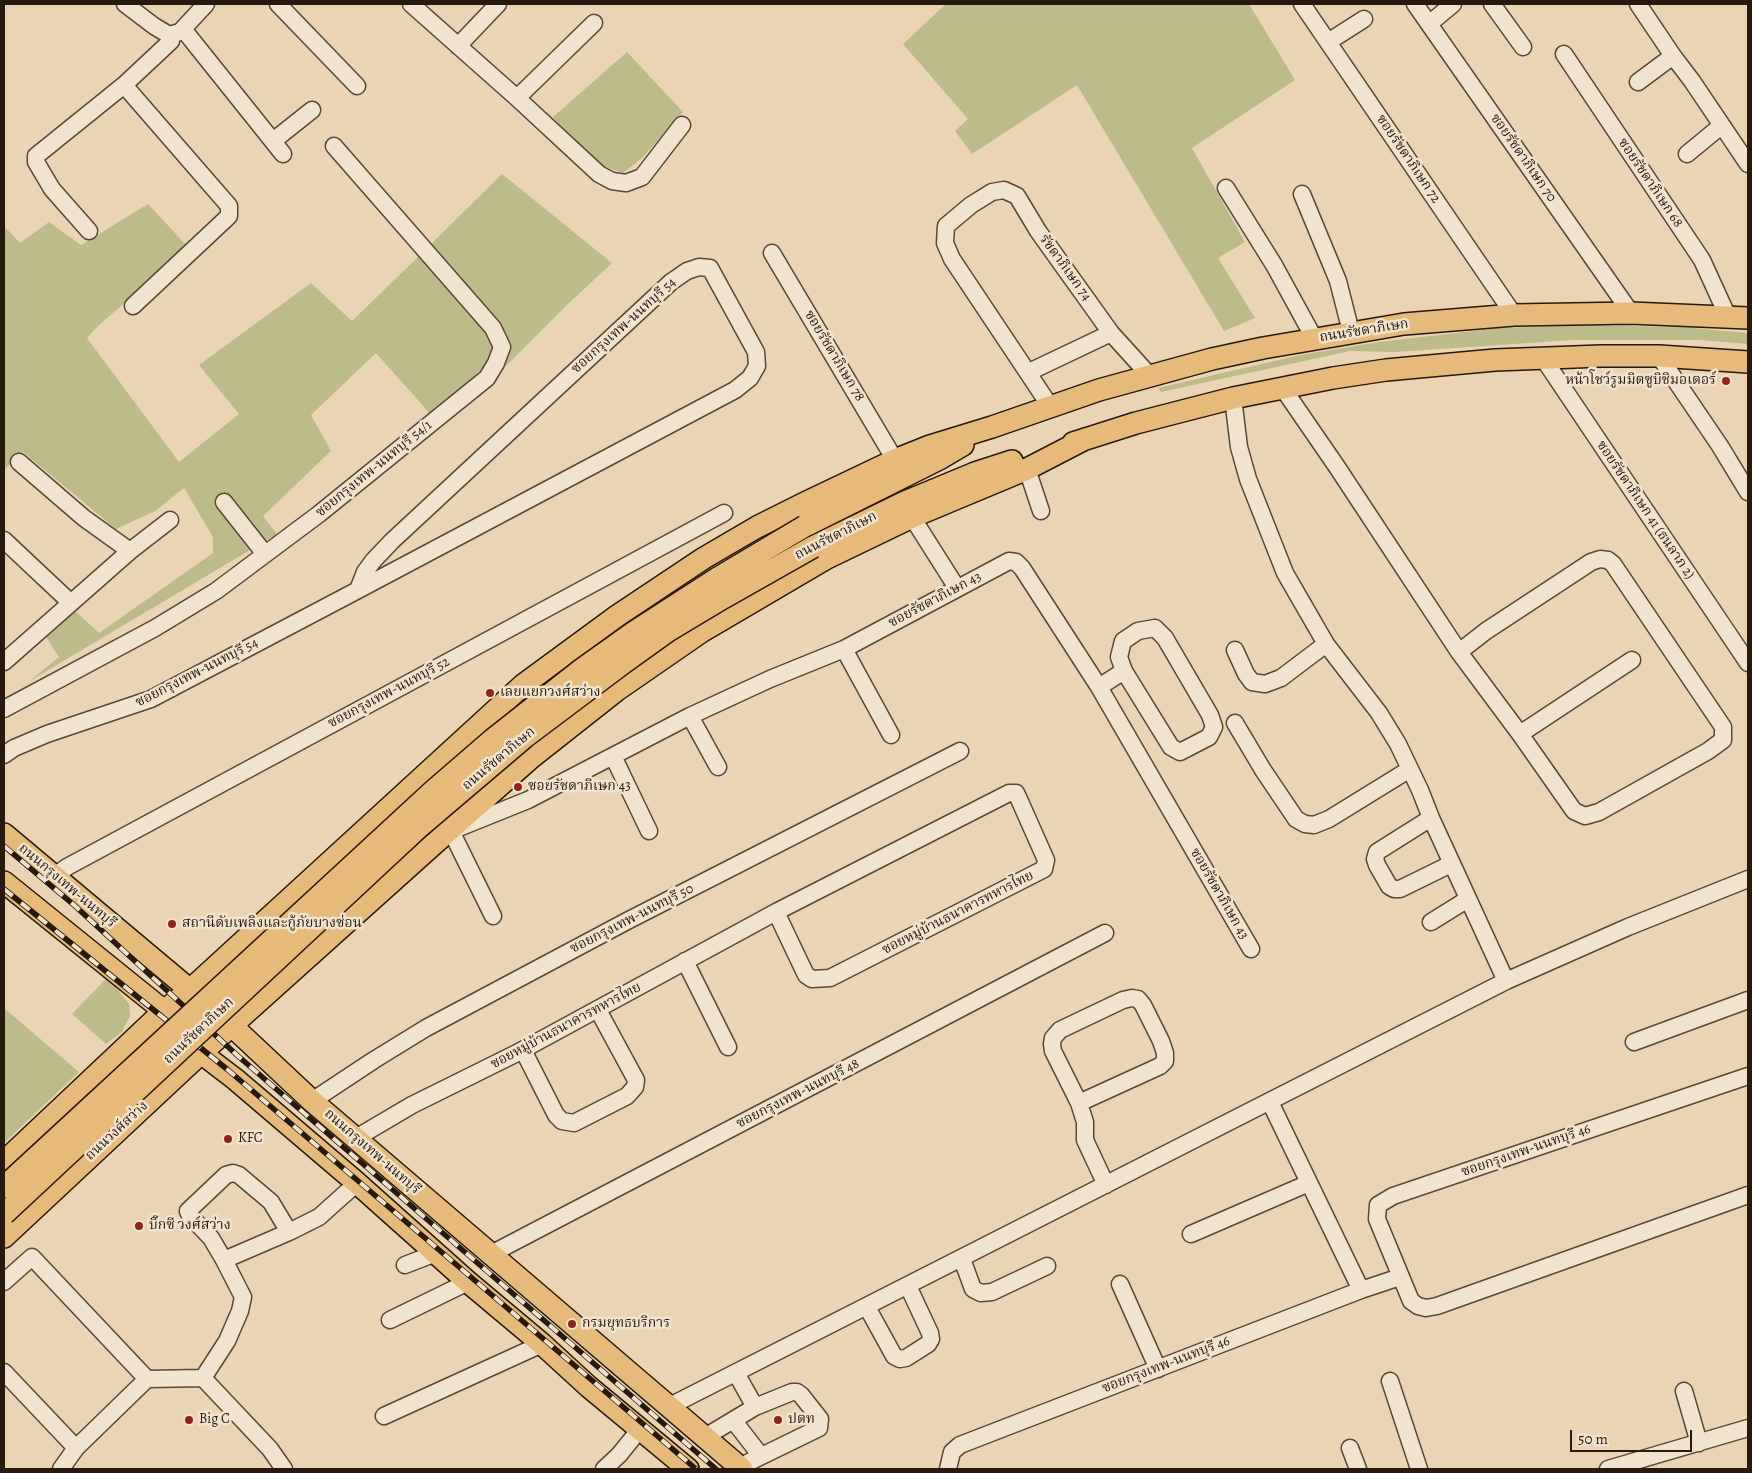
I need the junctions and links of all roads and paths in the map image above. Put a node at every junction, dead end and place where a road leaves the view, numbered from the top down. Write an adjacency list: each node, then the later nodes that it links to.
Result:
1 (125, 4): 14 (street)
2 (206, 4): 14 (street)
3 (278, 4): 22 (street)
4 (411, 4): 16 (street)
5 (498, 4): 16 (street)
6 (1302, 4): 15 (street, ซอยรัชดาภิเษก 72)
7 (1416, 4): 13 (street, ซอยรัชดาภิเษก 70)
8 (1453, 4): 13 (street)
9 (1492, 4): 17 (street)
10 (1638, 4): 19 (street)
11 (1364, 19): 15 (street)
12 (594, 23): 23 (street)
13 (1429, 24): 35 (street, ซอยรัชดาภิเษก 70)
14 (177, 32): 21 (street); 24 (street)
15 (1328, 42): 36 (street, ซอยรัชดาภิเษก 72)
16 (458, 46): 23 (street)
17 (1523, 47)
18 (1564, 54): 37 (street, ซอยรัชดาภิเษก 68)
19 (1673, 56): 20 (street); 26 (street)
20 (1638, 82)
21 (124, 85): 32 (street); 34 (street)
22 (356, 86)
23 (517, 98): 25 (street)
24 (312, 110)
25 (682, 125)
26 (1721, 126): 28 (street); 29 (street)
27 (334, 146): 62 (street, ซอยกรุงเทพ-นนทบุรี 54/1)
28 (1687, 154)
29 (1748, 164)
30 (1226, 188): 40 (street)
31 (1302, 194): 38 (street)
32 (89, 231)
33 (772, 253): 51 (street, ซอยรัชดาภิเษก 78)
34 (133, 306)
35 (1631, 313): 36 (main road, ถนนรัชดาภิเษก); 37 (main road, ถนนรัชดาภิเษก)
36 (1514, 315): 38 (main road, ถนนรัชดาภิเษก)
37 (1738, 317)
38 (1351, 332): 40 (main road, ถนนรัชดาภิเษก)
39 (1111, 333): 44 (street); 44 (street, รัชดาภิเษก 74); 45 (street, รัชดาภิเษก 74)
40 (1314, 338): 45 (main road, ถนนรัชดาภิเษก)
41 (1659, 356): 42 (main road, ถนนรัชดาภิเษก); 43 (main road, ถนนรัชดาภิเษก); 54 (street)
42 (1543, 358): 46 (main road, ถนนรัชดาภิเษก); 72 (street, ซอยรัชดาภิเษก 41 (ธนลาภ 2))
43 (1748, 362)
44 (1029, 372): 48 (street, รัชดาภิเษก 74)
45 (1150, 376): 48 (main road, ถนนรัชดาภิเษก)
46 (1282, 387): 47 (main road, ถนนรัชดาภิเษก); 69 (street)
47 (1233, 398): 50 (main road, ถนนรัชดาภิเษก); 66 (street)
48 (1050, 406): 49 (main road, ถนนรัชดาภิเษก)
49 (992, 427): 51 (main road, ถนนรัชดาภิเษก); 121 (main road, ถนนรัชดาภิเษก, bridge)
50 (1085, 439): 53 (main road, ถนนรัชดาภิเษก); 123 (main road, ถนนรัชดาภิเษก, bridge)
51 (895, 460): 85 (main road, ถนนรัชดาภิเษก)
52 (19, 462): 61 (street)
53 (1027, 468): 56 (street); 58 (main road, ถนนรัชดาภิเษก)
54 (1748, 492)
55 (224, 502): 62 (street)
56 (1041, 511)
57 (724, 513): 91 (street, ซอยกรุงเทพ-นนทบุรี 52)
58 (912, 517): 63 (street); 87 (main road, ถนนรัชดาภิเษก)
59 (170, 520): 61 (street)
60 (4, 540): 65 (street)
61 (130, 551): 65 (street)
62 (264, 554): 75 (street, ซอยกรุงเทพ-นนทบุรี 54/1)
63 (957, 588): 67 (street, ซอยรัชดาภิเษก 43); 74 (street, ซอยรัชดาภิเษก 43)
64 (358, 590): 64 (street, ซอยกรุงเทพ-นนทบุรี 54); 81 (street, ซอยกรุงเทพ-นนทบุรี 54)
65 (71, 603): 71 (street)
66 (1326, 644): 68 (street); 84 (street)
67 (844, 650): 76 (street, ซอยรัชดาภิเษก 43); 79 (street)
68 (1235, 650)
69 (1459, 652): 78 (street); 78 (street)
70 (1632, 660): 78 (street)
71 (4, 662)
72 (1748, 663)
73 (1124, 671): 73 (street); 74 (street)
74 (1098, 686): 99 (street, ซอยรัชดาภิเษก 43)
75 (4, 709)
76 (690, 716): 82 (street, ซอยรัชดาภิเษก 43); 83 (street)
77 (1236, 723): 84 (street)
78 (1520, 734)
79 (891, 735)
80 (960, 752): 112 (street, ซอยกรุงเทพ-นนทบุรี 50)
81 (4, 755)
82 (613, 756): 87 (street, ซอยรัชดาภิเษก 43); 88 (street)
83 (718, 767)
84 (1410, 769): 86 (street)
85 (414, 785): 87 (main road); 102 (main road, ถนนรัชดาภิเษก)
86 (1431, 818): 90 (street); 90 (street)
87 (450, 830): 96 (street); 106 (main road, ถนนรัชดาภิเษก)
88 (649, 831)
89 (4, 834): 91 (main road, ถนนกรุงเทพ-นนทบุรี)
90 (1451, 864): 94 (street)
91 (55, 876): 102 (main road, ถนนกรุงเทพ-นนทบุรี)
92 (1748, 879): 101 (street)
93 (4, 882): 105 (main road)
94 (1468, 899): 97 (street); 101 (street)
95 (776, 912): 95 (street, ซอยหมู่บ้านธนาคารทหารไทย); 100 (street, ซอยหมู่บ้านธนาคารทหารไทย)
96 (494, 916)
97 (1431, 922)
98 (1105, 933): 129 (street, ซอยกรุงเทพ-นนทบุรี 48)
99 (1251, 949)
100 (685, 961): 104 (street, ซอยหมู่บ้านธนาคารทหารไทย); 108 (street)
101 (1506, 981): 113 (street)
102 (190, 990): 105 (main road, ถนนรัชดาภิเษก); 106 (main road, ถนนกรุงเทพ-นนทบุรี)
103 (1748, 1000): 107 (street)
104 (598, 1010): 109 (street, ซอยหมู่บ้านธนาคารทหารไทย); 109 (street)
105 (164, 1011): 110 (main road); 116 (main road)
106 (232, 1026): 110 (main road, ถนนวงศ์สว่าง); 112 (main road, ถนนกรุงเทพ-นนทบุรี)
107 (1634, 1042)
108 (728, 1047)
109 (522, 1050): 115 (street, ซอยหมู่บ้านธนาคารทหารไทย)
110 (201, 1053): 118 (main road); 124 (main road, ถนนวงศ์สว่าง)
111 (1748, 1076): 134 (street, ซอยกรุงเทพ-นนทบุรี 46)
112 (312, 1101): 115 (main road, ถนนกรุงเทพ-นนทบุรี)
113 (1270, 1102): 119 (street); 120 (street)
114 (1079, 1103): 114 (street); 120 (street)
115 (356, 1138): 129 (main road, ถนนกรุงเทพ-นนทบุรี)
116 (4, 1162)
117 (4, 1175): 124 (main road)
118 (356, 1183): 125 (street); 128 (main road)
119 (1309, 1183): 126 (street); 139 (street)
120 (1106, 1185): 130 (street)
121 (4, 1187)
122 (1748, 1195): 134 (street, ซอยกรุงเทพ-นนทบุรี 46)
123 (4, 1214)
124 (27, 1215): 127 (main road, ถนนวงศ์สว่าง)
125 (289, 1232): 131 (street); 131 (street)
126 (1190, 1234)
127 (4, 1237)
128 (436, 1253): 132 (street); 136 (main road)
129 (491, 1254): 150 (main road, ถนนกรุงเทพ-นนทบุรี)
130 (962, 1259): 133 (street); 138 (street)
131 (224, 1260): 146 (street)
132 (405, 1266)
133 (1047, 1266)
134 (1400, 1277): 139 (street, ซอยกรุงเทพ-นนทบุรี 46)
135 (4, 1282): 147 (street)
136 (468, 1282): 141 (street); 142 (main road)
137 (1120, 1284): 143 (street)
138 (908, 1286): 140 (street); 140 (street)
139 (1361, 1290): 143 (street, ซอยกรุงเทพ-นนทบุรี 46)
140 (867, 1307): 145 (street)
141 (390, 1320)
142 (542, 1344): 152 (street); 155 (main road)
143 (1158, 1369): 166 (street, ซอยกรุงเทพ-นนทบุรี 46)
144 (4, 1372): 158 (street)
145 (736, 1373): 150 (street); 151 (street)
146 (203, 1378): 147 (street); 163 (street)
147 (147, 1379): 158 (street)
148 (1390, 1381): 168 (street)
149 (1684, 1391): 157 (street)
150 (668, 1408): 155 (main road); 156 (main road, ถนนกรุงเทพ-นนทบุรี)
151 (755, 1408): 153 (street); 160 (street)
152 (384, 1416)
153 (733, 1420): 156 (street); 160 (street)
154 (1748, 1428): 157 (street)
155 (640, 1429): 164 (street); 165 (main road)
156 (705, 1437): 161 (main road, ถนนกรุงเทพ-นนทบุรี)
157 (1699, 1443): 169 (street)
158 (76, 1448): 162 (street)
159 (1350, 1448): 167 (street)
160 (761, 1456): 161 (street)
161 (741, 1468)
162 (61, 1469)
163 (284, 1469)
164 (604, 1469)
165 (688, 1469)
166 (948, 1469)
167 (1358, 1469)
168 (1418, 1469)
169 (1608, 1469)

